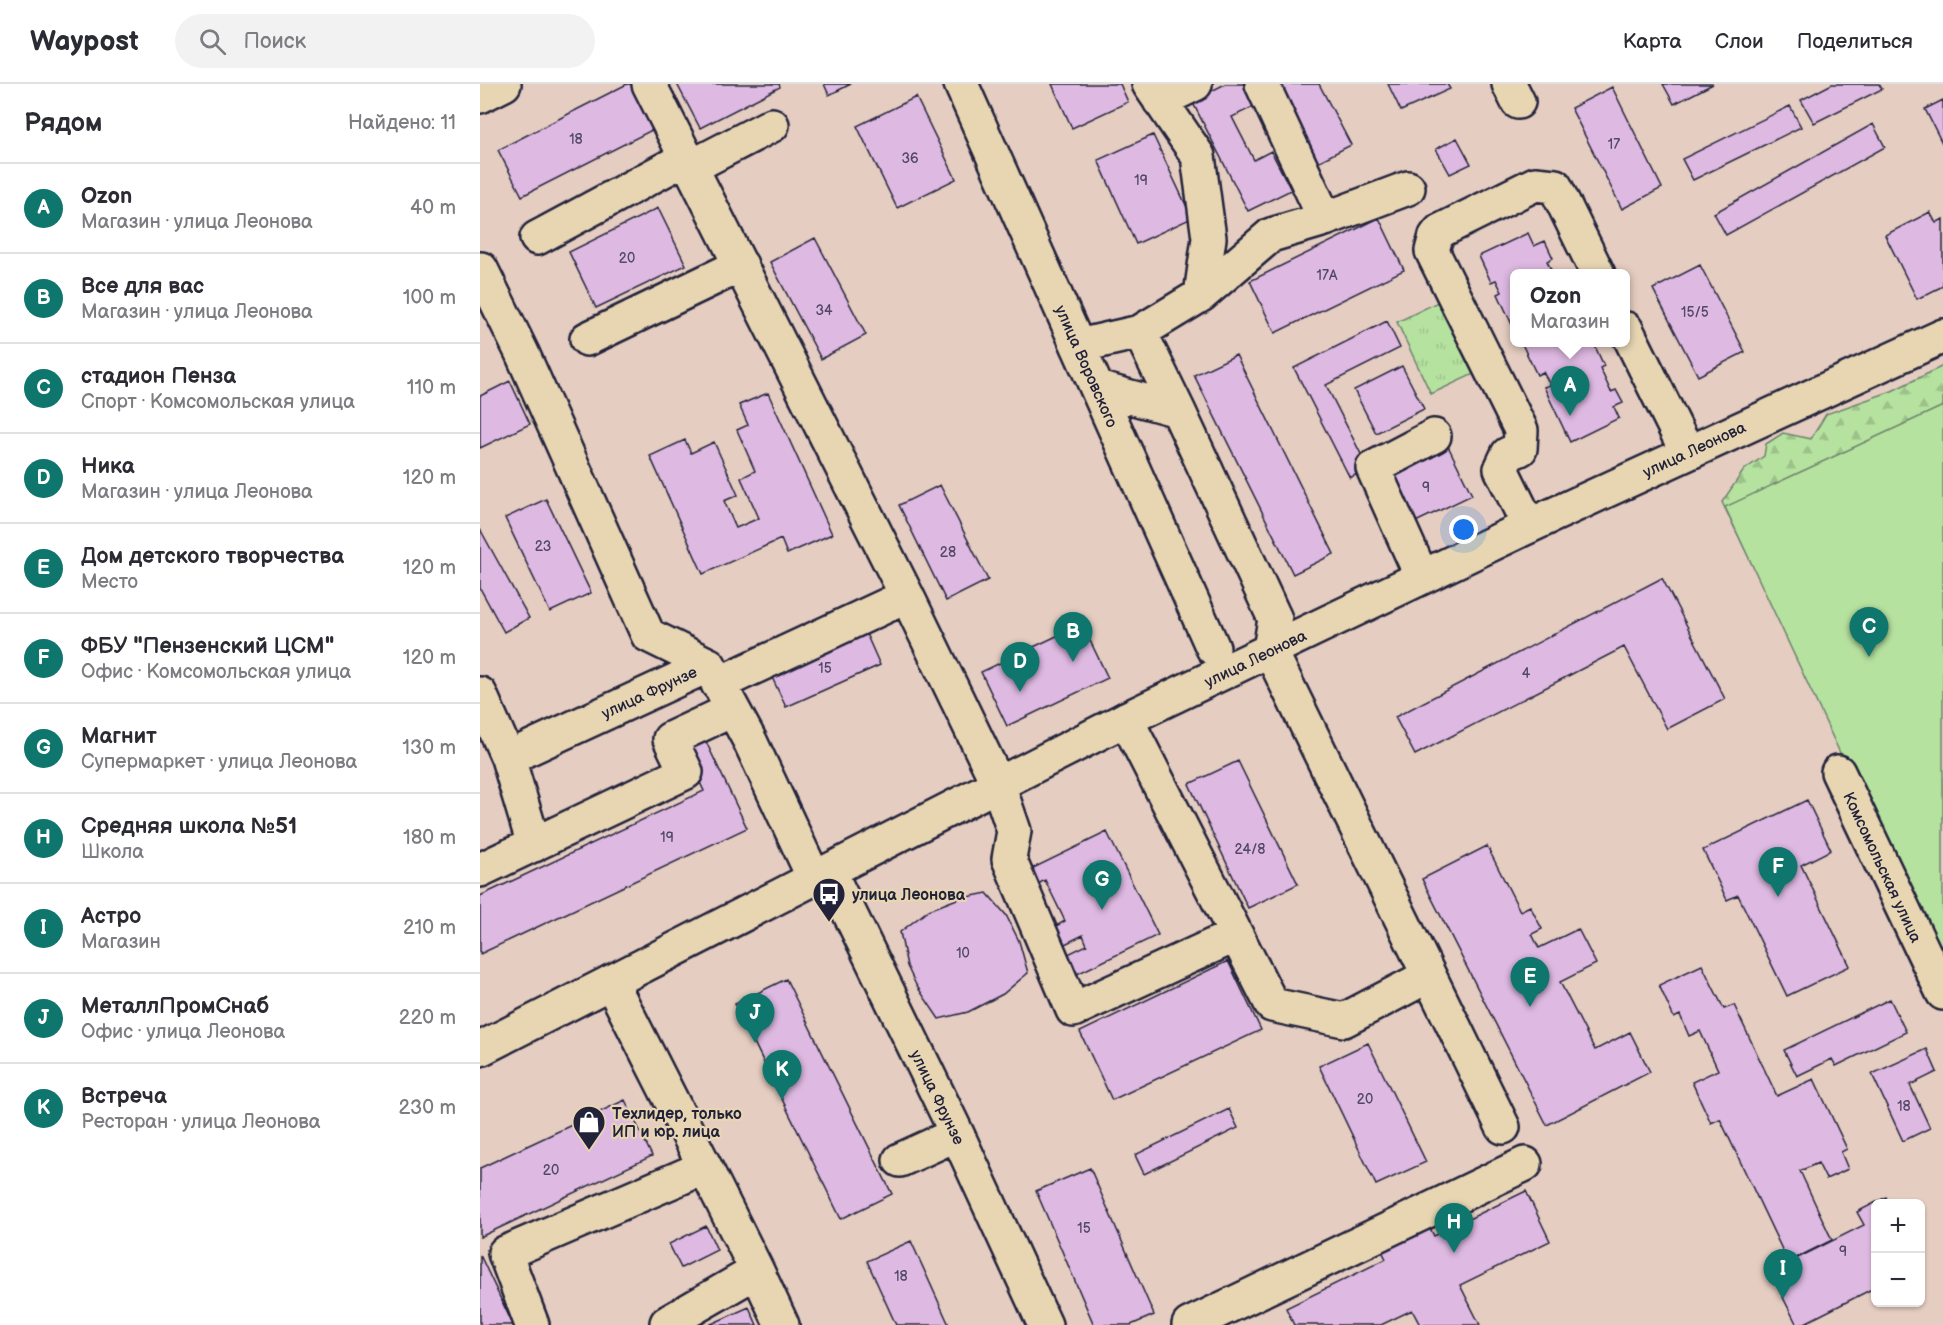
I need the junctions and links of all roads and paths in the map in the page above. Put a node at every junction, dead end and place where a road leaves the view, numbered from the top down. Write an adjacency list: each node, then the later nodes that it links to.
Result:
1 (504, 84): 7 (street)
2 (649, 84): 9 (street)
3 (961, 84): 21 (street, улица Воровского)
4 (1195, 84): 6 (street)
5 (1262, 84): 11 (street)
6 (1155, 92): 16 (street)
7 (480, 96)
8 (772, 125): 9 (street)
9 (689, 162): 12 (street); 13 (street)
10 (1408, 188): 11 (street)
11 (1325, 219): 16 (street)
12 (537, 238)
13 (741, 265): 20 (street); 28 (street)
14 (486, 266): 31 (street)
15 (1596, 269): 26 (street)
16 (1201, 295): 17 (street)
17 (1140, 332): 21 (street); 23 (street)
18 (1943, 336): 25 (street, улица Леонова)
19 (1630, 337): 25 (street)
20 (587, 339)
21 (1078, 346): 22 (street, улица Воровского)
22 (1097, 388): 23 (street); 29 (street, улица Воровского)
23 (1178, 410): 30 (street)
24 (1434, 436): 27 (street)
25 (1687, 452): 26 (street, улица Леонова)
26 (1529, 526): 27 (street, улица Леонова)
27 (1422, 577): 30 (street, улица Леонова)
28 (907, 596): 31 (street); 36 (street)
29 (1213, 648)
30 (1270, 650): 33 (street, улица Леонова); 41 (street)
31 (720, 686): 34 (street, улица Фрунзе); 37 (street); 39 (street, улица Фрунзе)
32 (480, 694): 34 (street)
33 (1126, 719): 36 (street, улица Леонова); 40 (street)
34 (522, 751): 37 (street)
35 (1838, 772): 43 (street, Комсомольская улица)
36 (998, 784): 39 (street, улица Леонова); 40 (street)
37 (534, 845): 38 (street)
38 (480, 870)
39 (822, 875): 42 (street, улица Леонова); 46 (street, улица Фрунзе)
40 (1236, 935): 41 (street)
41 (1428, 976): 45 (street)
42 (611, 982): 44 (street, улица Леонова); 49 (street)
43 (1943, 993)
44 (480, 1049)
45 (1503, 1127)
46 (957, 1134): 47 (street); 54 (street, улица Фрунзе)
47 (900, 1160)
48 (1525, 1164): 55 (street)
49 (705, 1167): 50 (street); 51 (street)
50 (757, 1271): 52 (street); 53 (street)
51 (532, 1325)
52 (668, 1325)
53 (782, 1325)
54 (1045, 1325)
55 (1190, 1325)

